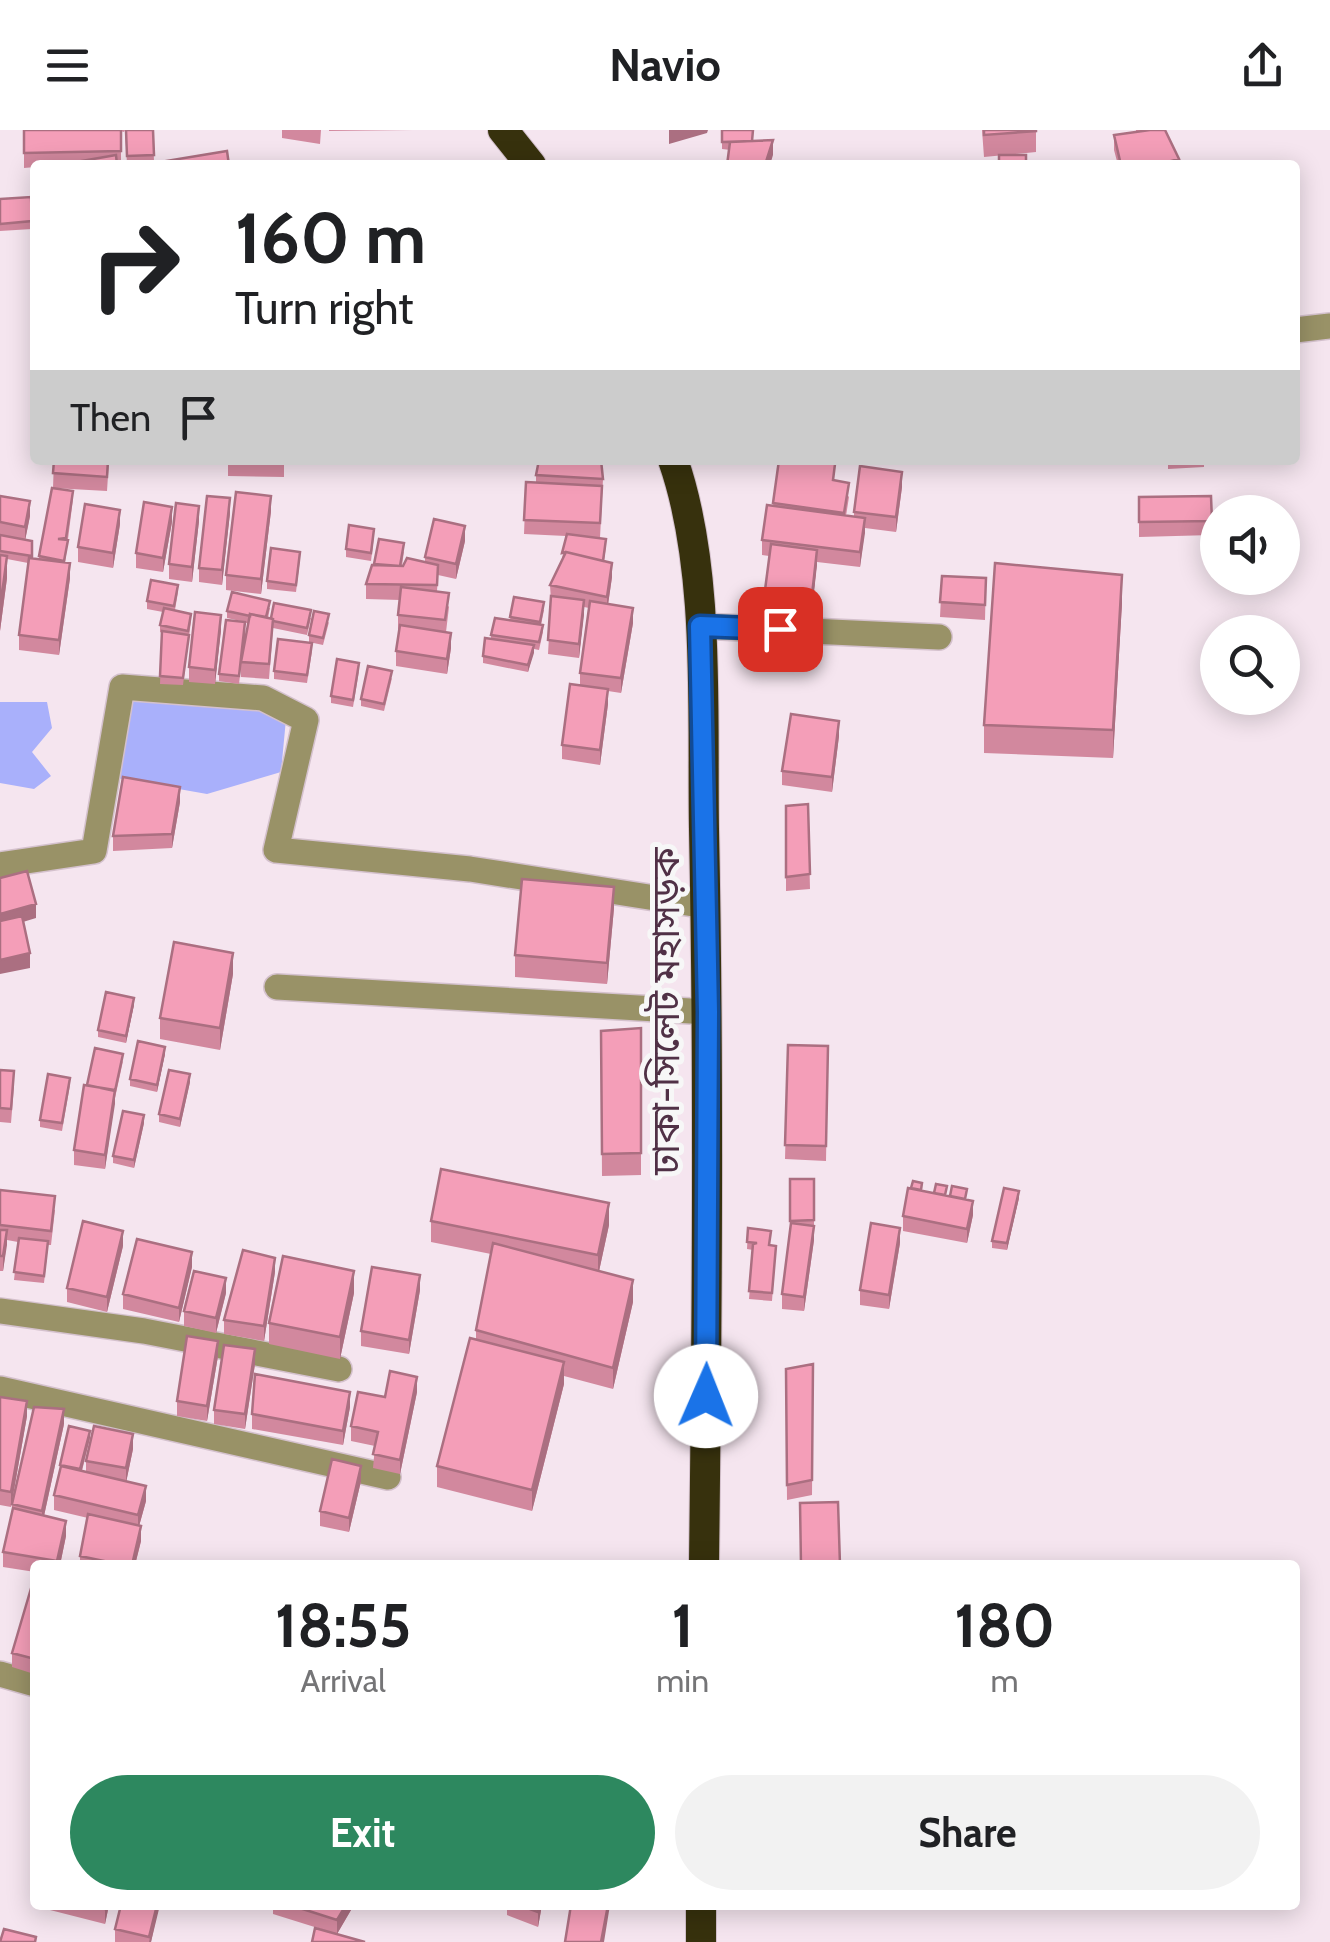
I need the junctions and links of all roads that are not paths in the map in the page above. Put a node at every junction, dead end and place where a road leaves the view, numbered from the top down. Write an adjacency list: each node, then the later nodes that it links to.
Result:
1 (502, 130): 2 (highway)
2 (527, 160)
3 (1330, 326): 4 (street)
4 (1300, 329)
5 (675, 465): 6 (highway, ঢাকা-সিলেট মহাসড়ক)
6 (700, 626): 7 (street); 9 (highway, ঢাকা-সিলেট মহাসড়ক)
7 (939, 636)
8 (0, 865): 9 (street)
9 (706, 906): 11 (highway, ঢাকা-সিলেট মহাসড়ক)
10 (276, 988): 11 (street)
11 (708, 1012): 16 (highway, ঢাকা-সিলেট মহাসড়ক)
12 (0, 1311): 13 (street)
13 (338, 1369)
14 (0, 1389): 15 (street)
15 (388, 1476)
16 (704, 1560)
17 (0, 1674): 18 (street)
18 (30, 1683)
19 (701, 1910): 20 (highway)
20 (701, 1942)

